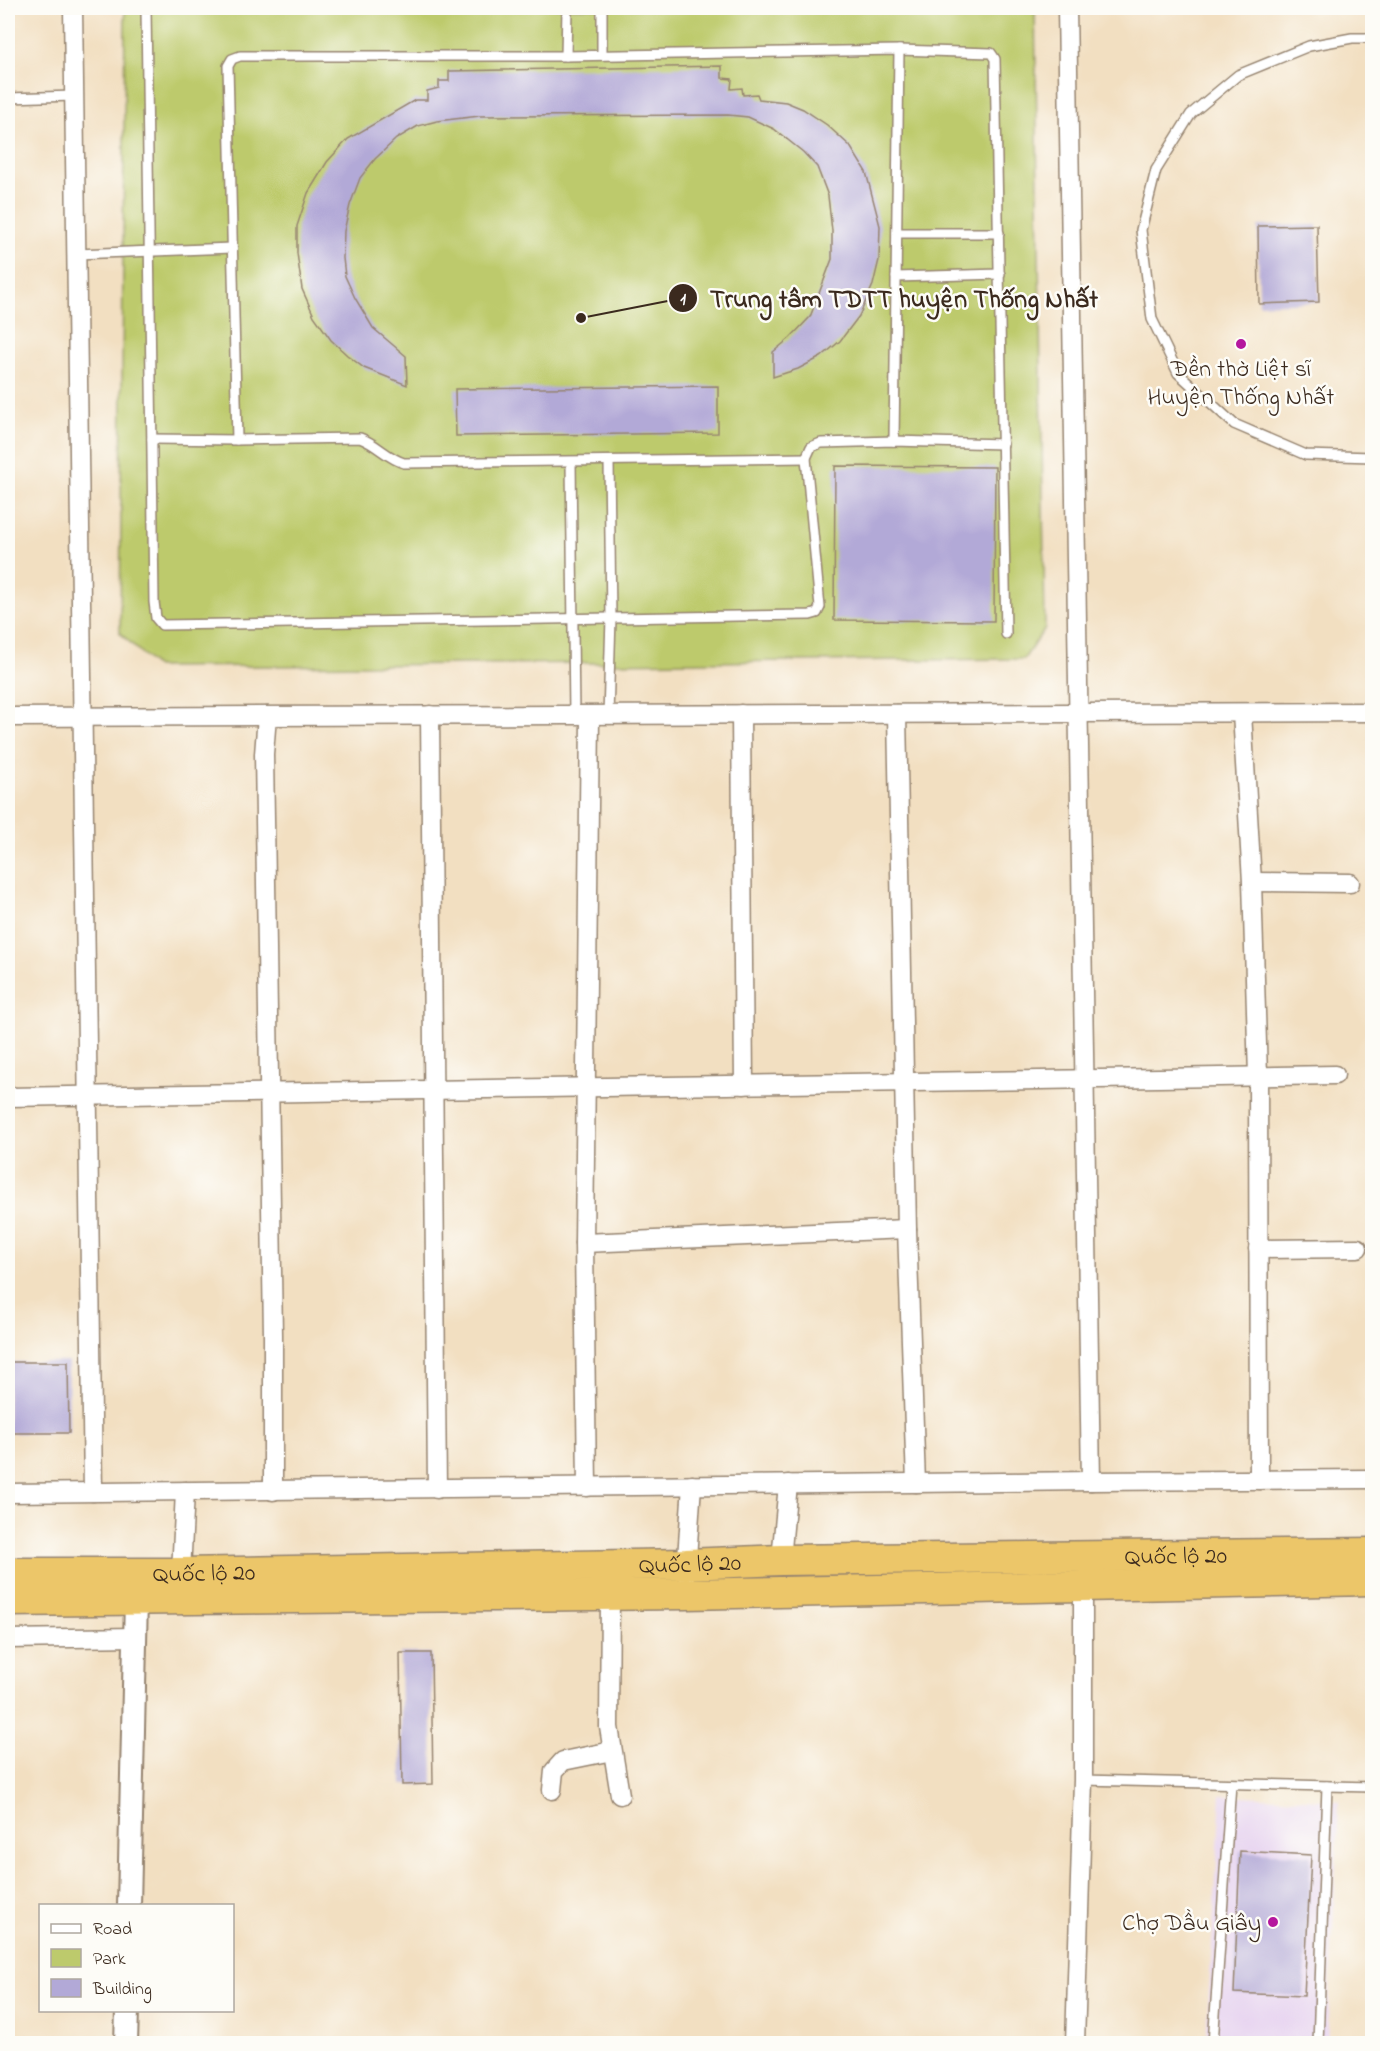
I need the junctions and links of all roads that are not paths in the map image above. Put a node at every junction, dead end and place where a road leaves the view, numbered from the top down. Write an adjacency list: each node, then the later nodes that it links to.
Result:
1 (73, 8): 10 (street)
2 (146, 8): 15 (lane)
3 (567, 8): 8 (lane)
4 (602, 8): 9 (lane)
5 (1067, 8): 31 (street)
6 (1372, 38): 23 (lane)
7 (900, 50): 9 (lane); 12 (lane); 13 (lane)
8 (566, 56): 9 (lane); 14 (lane)
9 (602, 56)
10 (74, 96): 11 (lane); 16 (street)
11 (8, 98)
12 (897, 233): 13 (lane); 18 (lane)
13 (999, 233): 17 (lane)
14 (232, 248): 15 (lane); 20 (lane)
15 (150, 251): 16 (lane); 19 (lane)
16 (76, 254): 39 (street)
17 (1000, 274): 18 (lane); 22 (lane)
18 (896, 277): 21 (lane)
19 (152, 439): 20 (lane); 28 (lane)
20 (237, 440): 26 (lane)
21 (894, 441): 22 (lane); 24 (lane)
22 (1003, 444): 29 (lane)
23 (1372, 457)
24 (806, 458): 25 (lane); 27 (lane)
25 (609, 461): 26 (lane); 27 (lane)
26 (571, 462): 28 (lane)
27 (611, 618): 28 (lane); 37 (lane)
28 (574, 619): 37 (lane)
29 (1006, 634)
30 (1372, 712): 32 (street)
31 (1078, 713): 32 (street); 34 (street); 44 (street)
32 (1242, 713): 40 (street)
33 (741, 714): 34 (street); 37 (street); 46 (street)
34 (897, 714): 45 (street)
35 (267, 716): 36 (street); 39 (street); 49 (street)
36 (430, 716): 37 (street); 48 (street)
37 (591, 716): 47 (street)
38 (8, 717): 39 (street)
39 (82, 717): 50 (street)
40 (1252, 882): 41 (street); 43 (street)
41 (1350, 883)
42 (1335, 1075): 43 (street)
43 (1258, 1076): 44 (street); 55 (street)
44 (1084, 1079): 45 (street); 58 (street)
45 (905, 1082): 46 (street); 52 (street)
46 (744, 1085): 47 (street)
47 (586, 1087): 48 (street); 53 (street)
48 (432, 1090): 49 (street); 63 (street)
49 (269, 1092): 50 (street); 65 (street)
50 (88, 1096): 51 (street); 66 (street)
51 (8, 1097)
52 (907, 1229): 53 (street); 59 (street)
53 (584, 1243): 62 (street)
54 (1358, 1248): 55 (street)
55 (1258, 1249): 57 (street)
56 (1372, 1479): 57 (street)
57 (1259, 1480): 58 (street)
58 (1091, 1481): 59 (street)
59 (916, 1483): 60 (street)
60 (788, 1484): 61 (street); 70 (street)
61 (692, 1485): 62 (street); 71 (street)
62 (587, 1487): 63 (street)
63 (437, 1489): 65 (street)
64 (185, 1491): 65 (street); 66 (street); 74 (street)
65 (273, 1491)
66 (93, 1492): 67 (street)
67 (8, 1494)
68 (1372, 1539): 72 (highway)
69 (1372, 1552): 72 (highway, Quốc lộ 20)
70 (781, 1560): 71 (highway, Quốc lộ 20); 72 (highway, Quốc lộ 20)
71 (686, 1564): 74 (highway, Quốc lộ 20); 78 (street)
72 (1318, 1567): 75 (highway, Quốc lộ 20); 76 (highway, Quốc lộ 20); 77 (highway)
73 (8, 1573): 74 (highway, Quốc lộ 20)
74 (181, 1573)
75 (1372, 1580)
76 (1083, 1586): 78 (highway, Quốc lộ 20); 85 (street)
77 (1372, 1589)
78 (687, 1594): 79 (highway, Quốc lộ 20)
79 (610, 1595): 80 (highway, Quốc lộ 20); 84 (street)
80 (136, 1599): 81 (highway, Quốc lộ 20); 82 (street)
81 (8, 1601)
82 (135, 1637): 83 (street); 91 (street)
83 (8, 1639)
84 (612, 1751): 89 (street); 90 (street)
85 (1083, 1780): 86 (lane); 94 (street)
86 (1231, 1784): 87 (lane); 95 (lane)
87 (1327, 1786): 88 (lane); 96 (lane)
88 (1371, 1787)
89 (552, 1790)
90 (620, 1795)
91 (129, 1904)
92 (127, 2012): 93 (street)
93 (126, 2043)
94 (1076, 2043)
95 (1213, 2043)
96 (1318, 2043)

